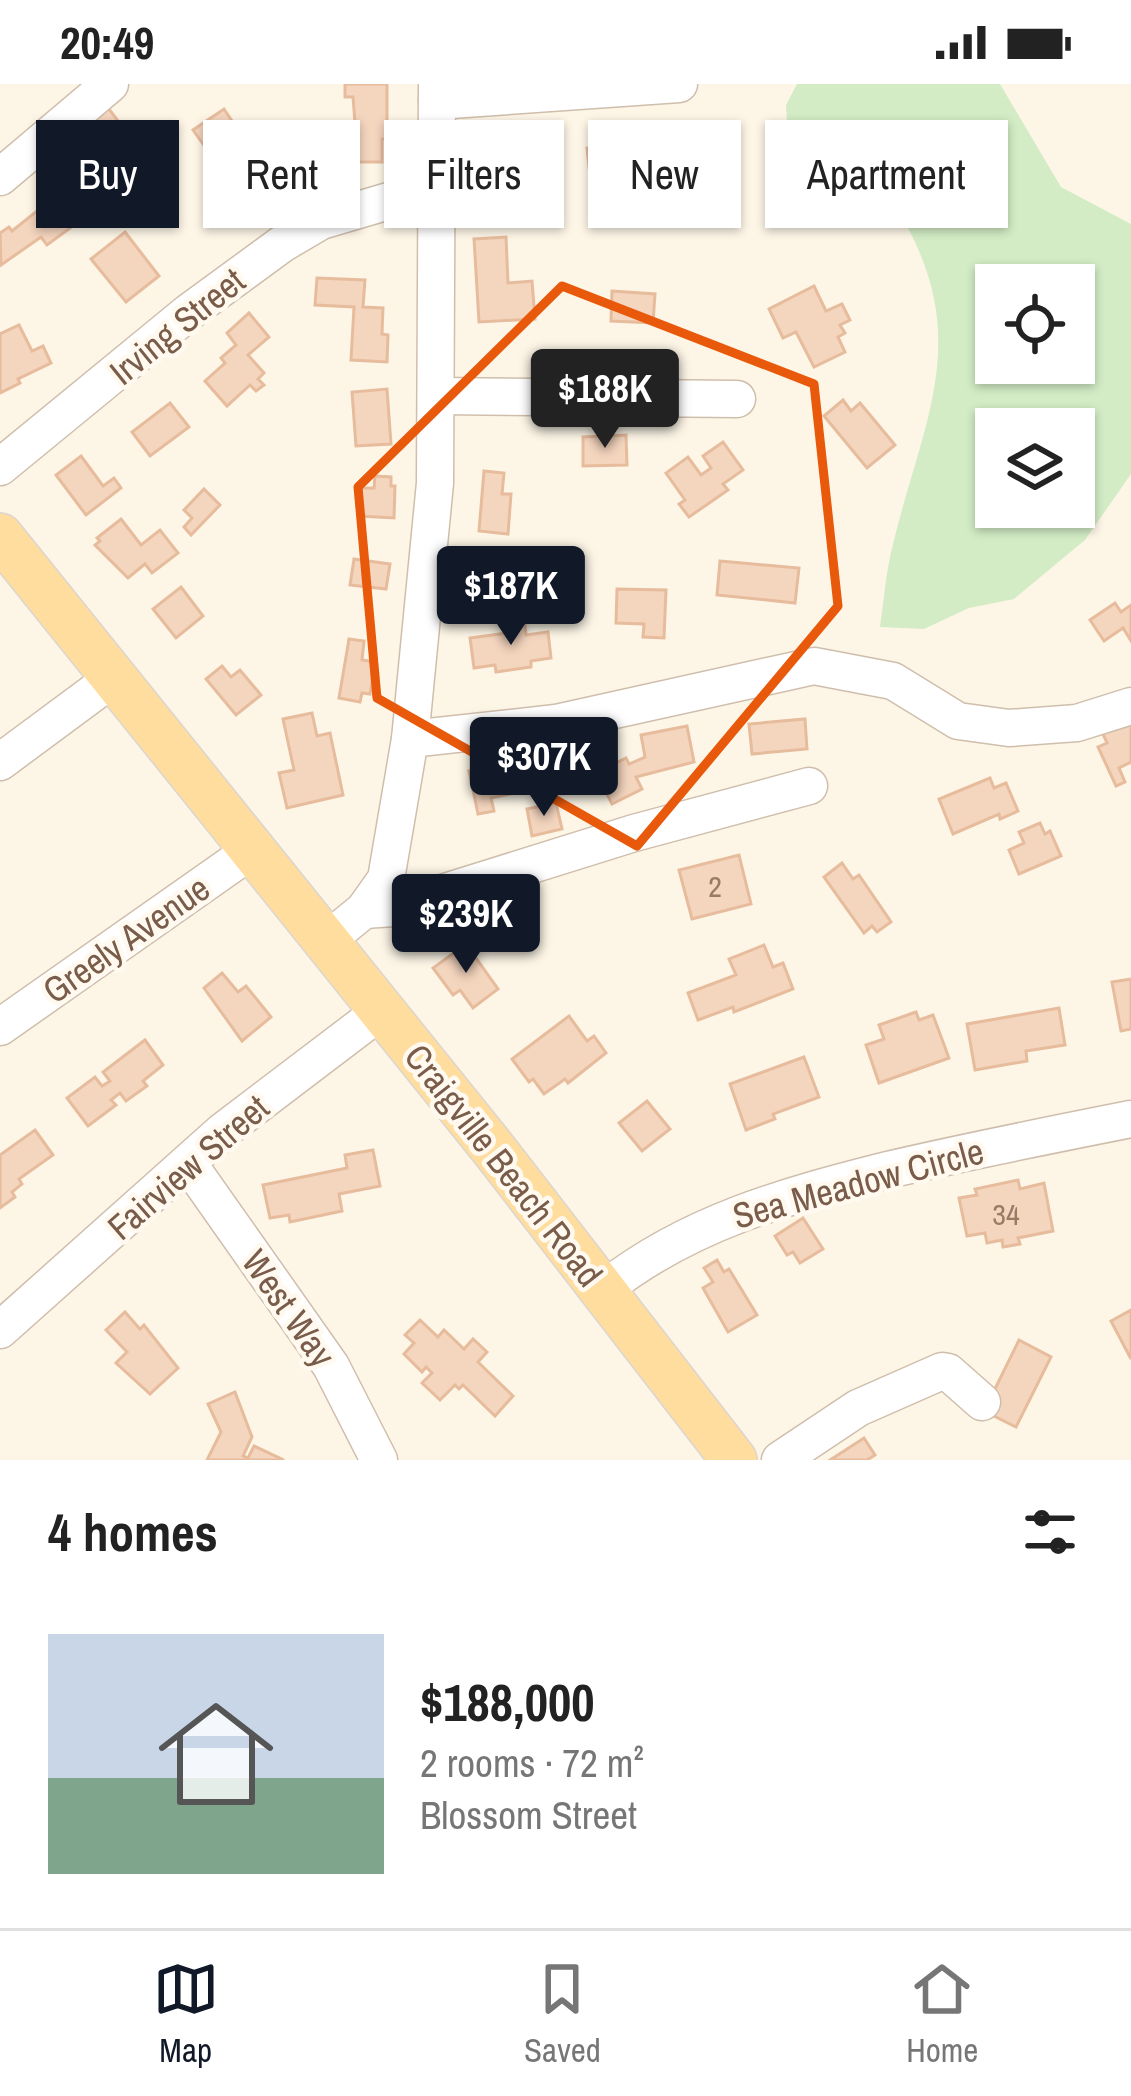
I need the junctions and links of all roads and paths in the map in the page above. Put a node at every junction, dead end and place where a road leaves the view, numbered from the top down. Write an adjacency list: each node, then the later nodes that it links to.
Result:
1 (110, 84): 4 (street)
2 (679, 84): 3 (street)
3 (437, 92)
4 (0, 177)
5 (384, 202): 9 (street, Irving Street)
6 (436, 228): 7 (street)
7 (437, 396): 8 (street); 13 (street)
8 (737, 398)
9 (0, 467)
10 (0, 536): 11 (main road, Craigville Beach Road)
11 (112, 679): 14 (street); 16 (main road, Craigville Beach Road)
12 (1131, 706): 13 (street)
13 (410, 739): 17 (street)
14 (0, 762)
15 (809, 786): 17 (street)
16 (252, 850): 18 (main road, Craigville Beach Road); 20 (street, Greely Avenue)
17 (364, 910): 18 (street)
18 (326, 941): 19 (main road, Craigville Beach Road)
19 (381, 1010): 22 (street, Fairview Street); 23 (main road, Craigville Beach Road)
20 (0, 1027)
21 (1131, 1119): 23 (street, Sea Meadow Circle)
22 (188, 1163): 24 (street, Fairview Street); 26 (street, West Way)
23 (603, 1290): 27 (main road, Craigville Beach Road)
24 (0, 1330)
25 (982, 1402): 28 (street)
26 (379, 1460)
27 (734, 1460)
28 (780, 1460)

